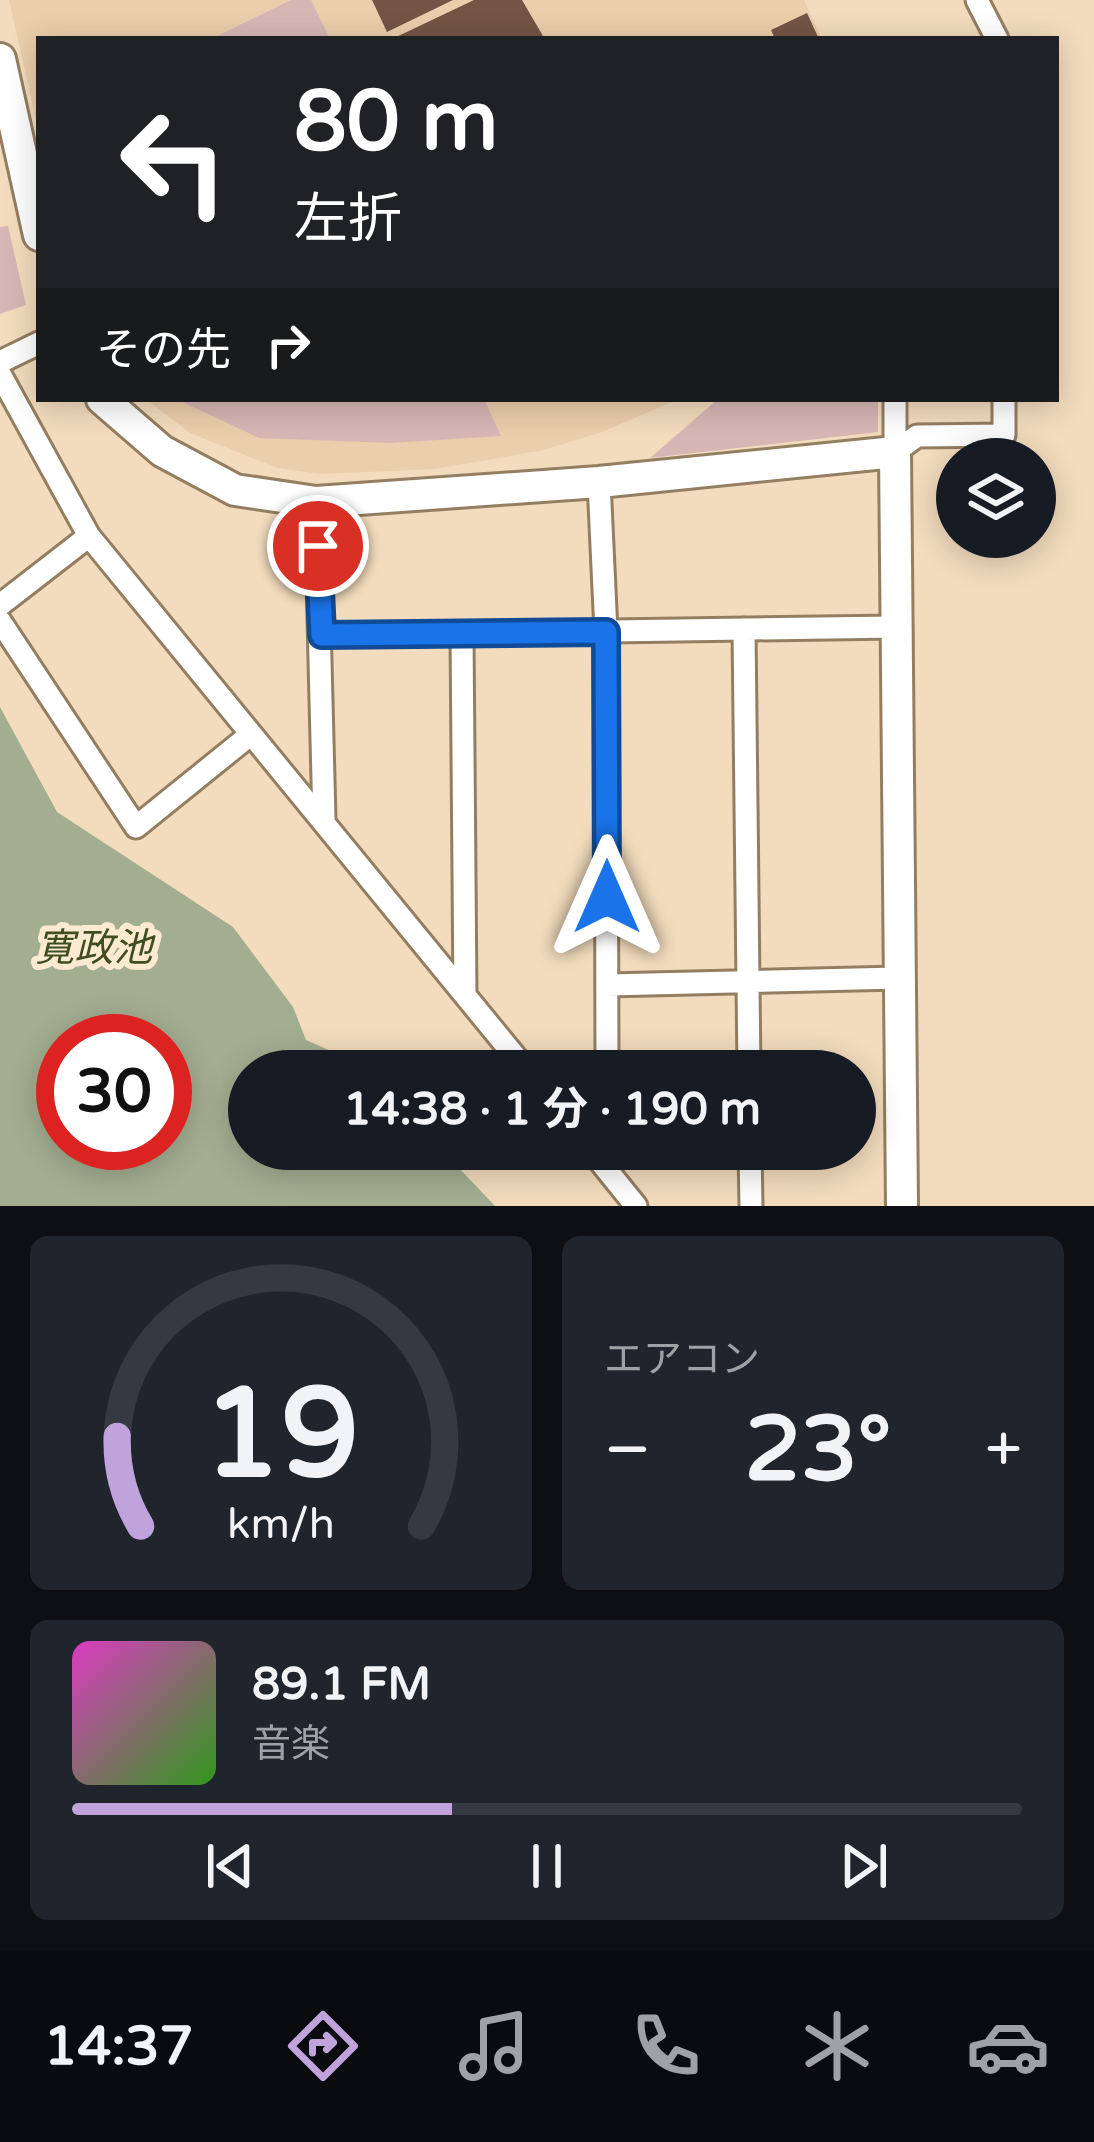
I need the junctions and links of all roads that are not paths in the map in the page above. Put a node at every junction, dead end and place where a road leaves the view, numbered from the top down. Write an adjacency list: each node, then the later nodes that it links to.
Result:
1 (977, 0): 2 (street)
2 (995, 36)
3 (0, 58): 4 (street)
4 (36, 221)
5 (36, 344): 6 (street)
6 (0, 362)
7 (0, 374): 14 (street)
8 (105, 402): 13 (street)
9 (896, 402): 11 (street)
10 (1004, 402): 11 (street)
11 (895, 452): 12 (street); 17 (street)
12 (599, 482): 13 (street); 19 (street)
13 (316, 502): 21 (street)
14 (89, 536): 15 (street); 22 (street)
15 (0, 605)
16 (0, 621): 22 (street)
17 (897, 627): 18 (street); 24 (street)
18 (744, 629): 19 (street); 25 (street)
19 (606, 632): 20 (street); 26 (street)
20 (462, 634): 21 (street); 27 (street)
21 (322, 635): 23 (street)
22 (250, 735): 23 (street)
23 (324, 819): 27 (street)
24 (898, 978): 25 (street); 35 (street)
25 (748, 982): 26 (street); 30 (street)
26 (608, 986): 29 (street)
27 (465, 994): 28 (street)
28 (510, 1050)
29 (607, 1050)
30 (749, 1050)
31 (613, 1170): 33 (street)
32 (750, 1170): 34 (street)
33 (635, 1206)
34 (751, 1206)
35 (902, 1206)

